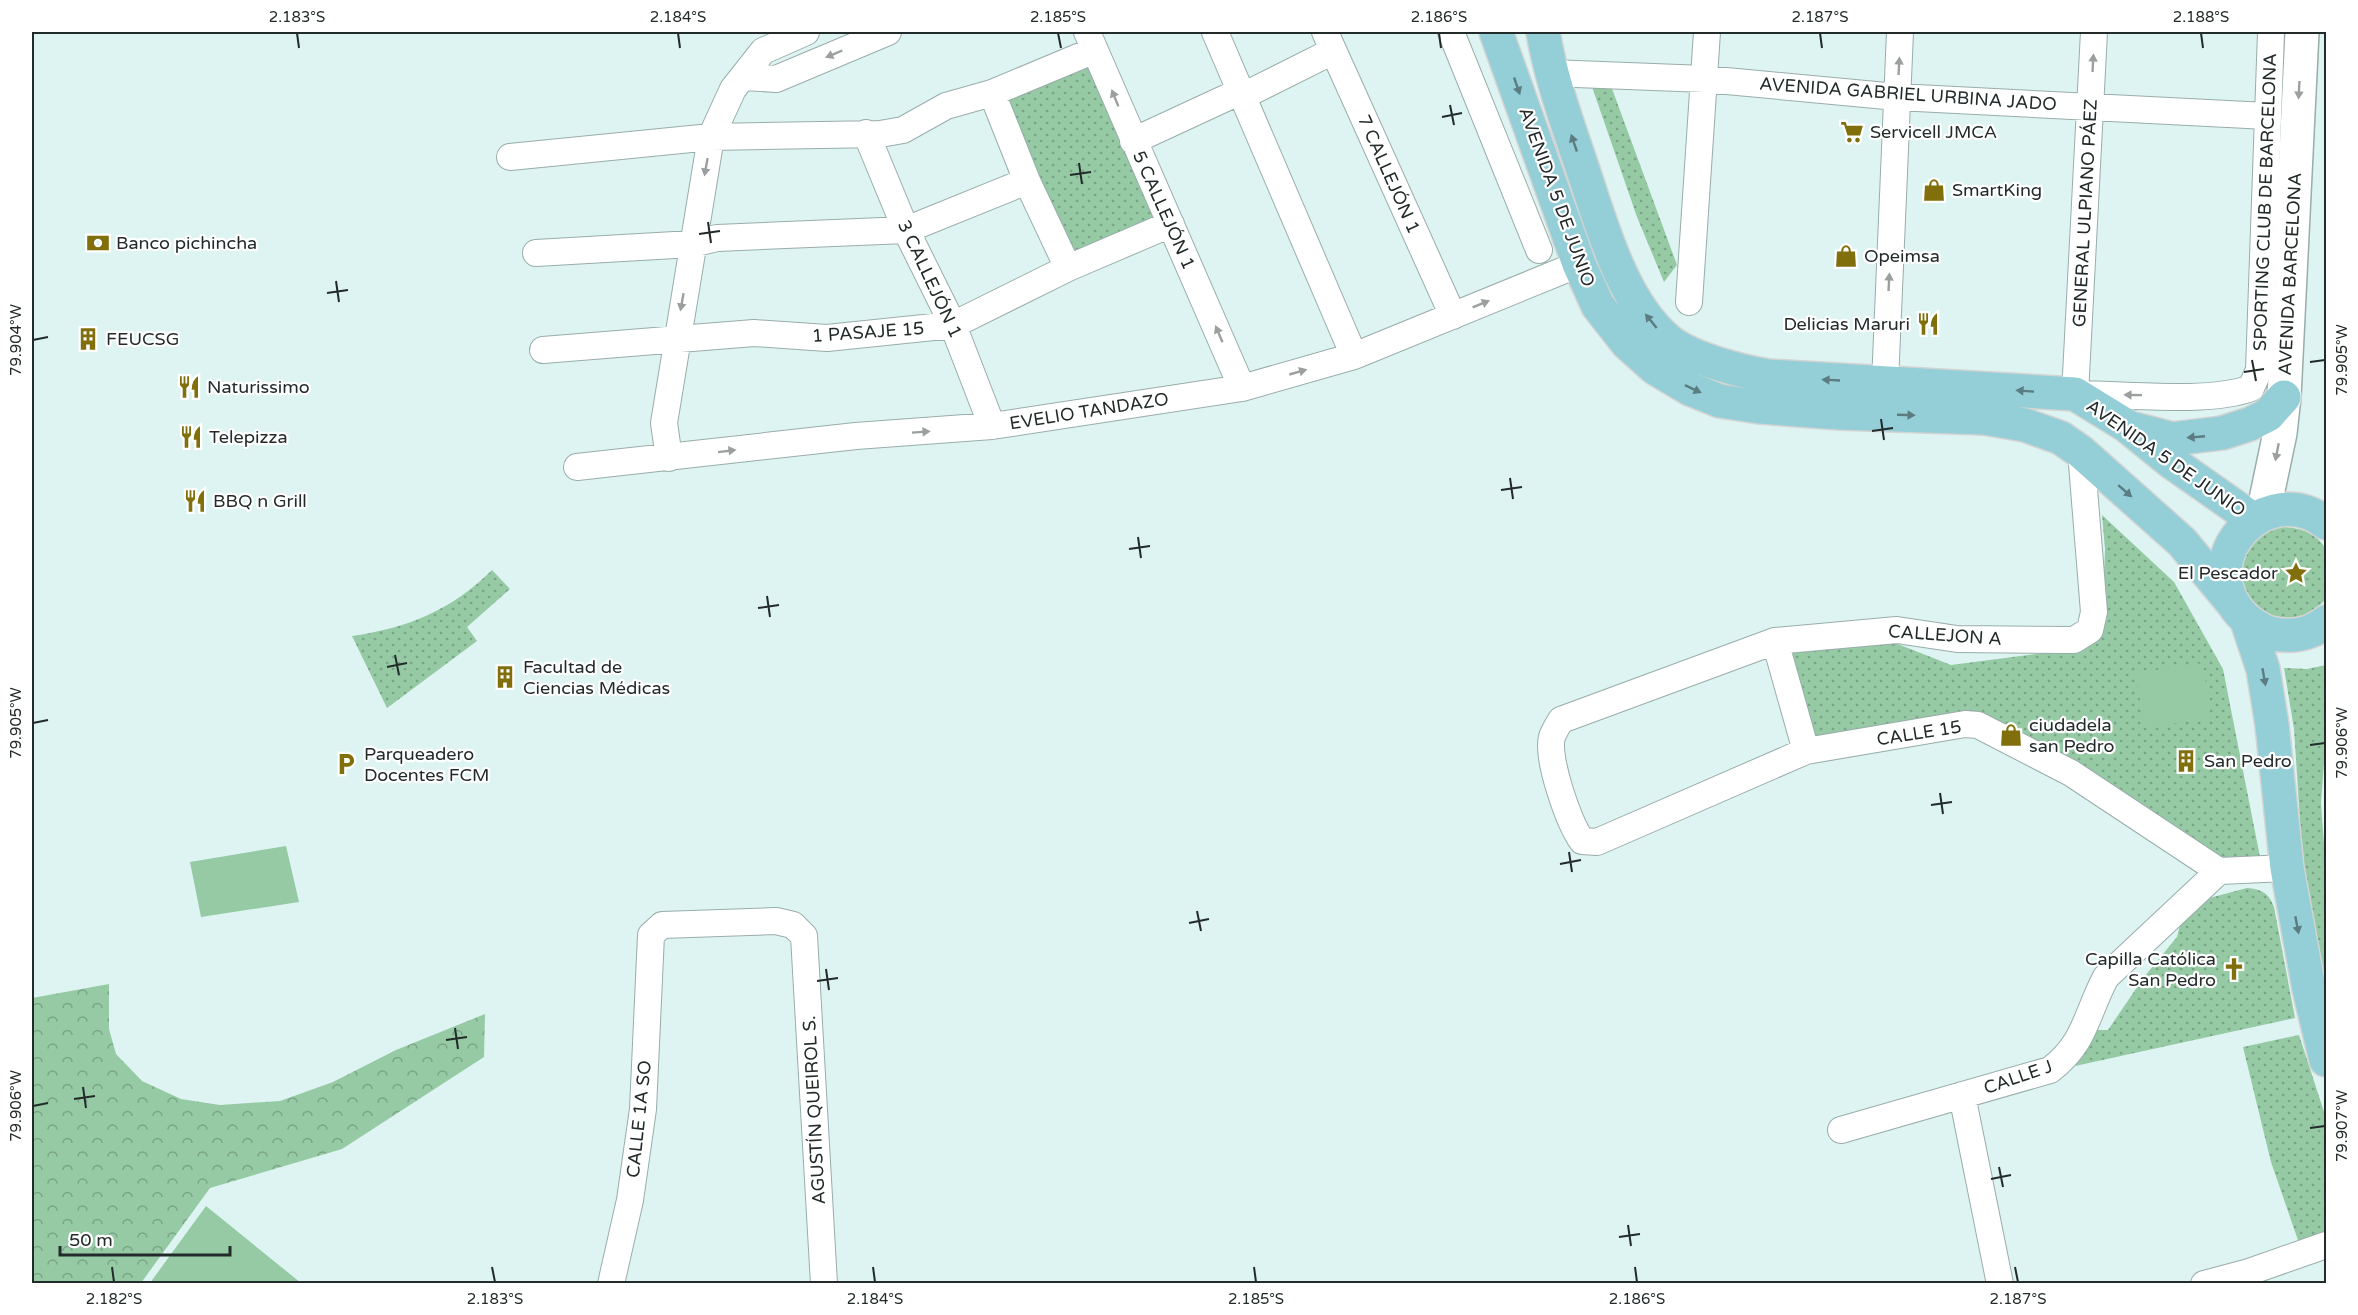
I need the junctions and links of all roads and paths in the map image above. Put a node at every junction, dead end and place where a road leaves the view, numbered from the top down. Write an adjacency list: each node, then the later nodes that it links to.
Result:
1 (806, 32): 15 (street)
2 (888, 32): 15 (street, one-way to 15)
3 (1215, 32): 18 (street)
4 (1450, 32): 30 (street)
5 (1496, 32): 32 (main road, AVENIDA 5 DE JUNIO, one-way to 32)
6 (1543, 32): 14 (main road, AVENIDA 5 DE JUNIO)
7 (1707, 32): 16 (street)
8 (1900, 32): 19 (street, one-way to 8)
9 (2094, 32): 20 (street, GENERAL ULPIANO PÁEZ, one-way to 9)
10 (2271, 32): 21 (street, SPORTING CLUB DE BARCELONA)
11 (2302, 32): 43 (main road, AVENIDA BARCELONA, one-way to 43)
12 (1091, 41): 17 (street); 24 (street, 5 CALLEJÓN 1, one-way to 12)
13 (1329, 41): 18 (street); 35 (street, 7 CALLEJÓN 1)
14 (1550, 73): 16 (street, AVENIDA GABRIEL URBINA JADO); 40 (main road, AVENIDA 5 DE JUNIO, one-way to 14)
15 (745, 77): 23 (street)
16 (1705, 80): 19 (street, AVENIDA GABRIEL URBINA JADO); 34 (street)
17 (992, 93): 22 (street); 26 (street)
18 (1242, 93): 24 (street); 39 (street)
19 (1897, 97): 20 (street, AVENIDA GABRIEL URBINA JADO); 40 (street, one-way to 19)
20 (2090, 106): 21 (street, AVENIDA GABRIEL URBINA JADO); 42 (street, GENERAL ULPIANO PÁEZ)
21 (2266, 116): 42 (street, SPORTING CLUB DE BARCELONA, one-way to 42)
22 (866, 133): 23 (street); 28 (street, 3 CALLEJÓN 1)
23 (711, 137): 25 (street); 29 (street, one-way to 29)
24 (1133, 141): 27 (street, 5 CALLEJÓN 1)
25 (510, 156)
26 (1027, 181): 28 (street); 33 (street)
27 (1171, 224): 33 (street, 1 PASAJE 15); 41 (street, 5 CALLEJÓN 1, one-way to 27)
28 (906, 230): 29 (street); 36 (street, 3 CALLEJÓN 1)
29 (692, 244): 31 (street); 37 (street, one-way to 37)
30 (1539, 250)
31 (536, 253)
32 (1579, 264): 35 (street, EVELIO TANDAZO, one-way to 32); 46 (main road, AVENIDA 5 DE JUNIO, one-way to 46)
33 (1068, 268): 36 (street, 1 PASAJE 15)
34 (1689, 302)
35 (1453, 316): 39 (street, EVELIO TANDAZO)
36 (954, 325): 37 (street, 1 PASAJE 15); 44 (street, 3 CALLEJÓN 1)
37 (676, 341): 38 (street, 1 PASAJE 15); 47 (street)
38 (543, 350)
39 (1354, 356): 41 (street, EVELIO TANDAZO, one-way to 39)
40 (1885, 383): 42 (main road, AVENIDA 5 DE JUNIO, one-way to 40)
41 (1242, 388): 44 (street, EVELIO TANDAZO)
42 (2075, 394): 45 (main road, AVENIDA 5 DE JUNIO)
43 (2284, 397): 45 (main road, one-way to 45); 49 (main road, AVENIDA BARCELONA, one-way to 49)
44 (992, 426): 47 (street, EVELIO TANDAZO, one-way to 44)
45 (2127, 426): 49 (main road, AVENIDA 5 DE JUNIO)
46 (2081, 452): 51 (main road, AVENIDA 5 DE JUNIO, one-way to 51); 53 (street, CALLEJON A)
47 (669, 458): 48 (street, EVELIO TANDAZO)
48 (577, 467)
49 (2258, 517): 50 (main road); 51 (main road)
50 (2326, 523)
51 (2241, 613): 52 (main road); 56 (main road, one-way to 56)
52 (2326, 622)
53 (1775, 641): 54 (street); 55 (street, CALLEJON A)
54 (1806, 751): 55 (street, CALLE 15); 57 (street, CALLE 15)
55 (1596, 842)
56 (2287, 868): 57 (street); 59 (main road, one-way to 59)
57 (2219, 871): 60 (street, CALLE J)
58 (804, 936): 63 (street, CALLE 1A SO); 64 (street, AGUSTÍN QUEIROL S.)
59 (2326, 1060)
60 (1962, 1095): 61 (street, CALLE J); 65 (street)
61 (1840, 1130)
62 (2326, 1245): 66 (street)
63 (612, 1284)
64 (824, 1284)
65 (2000, 1284)
66 (2204, 1284)

